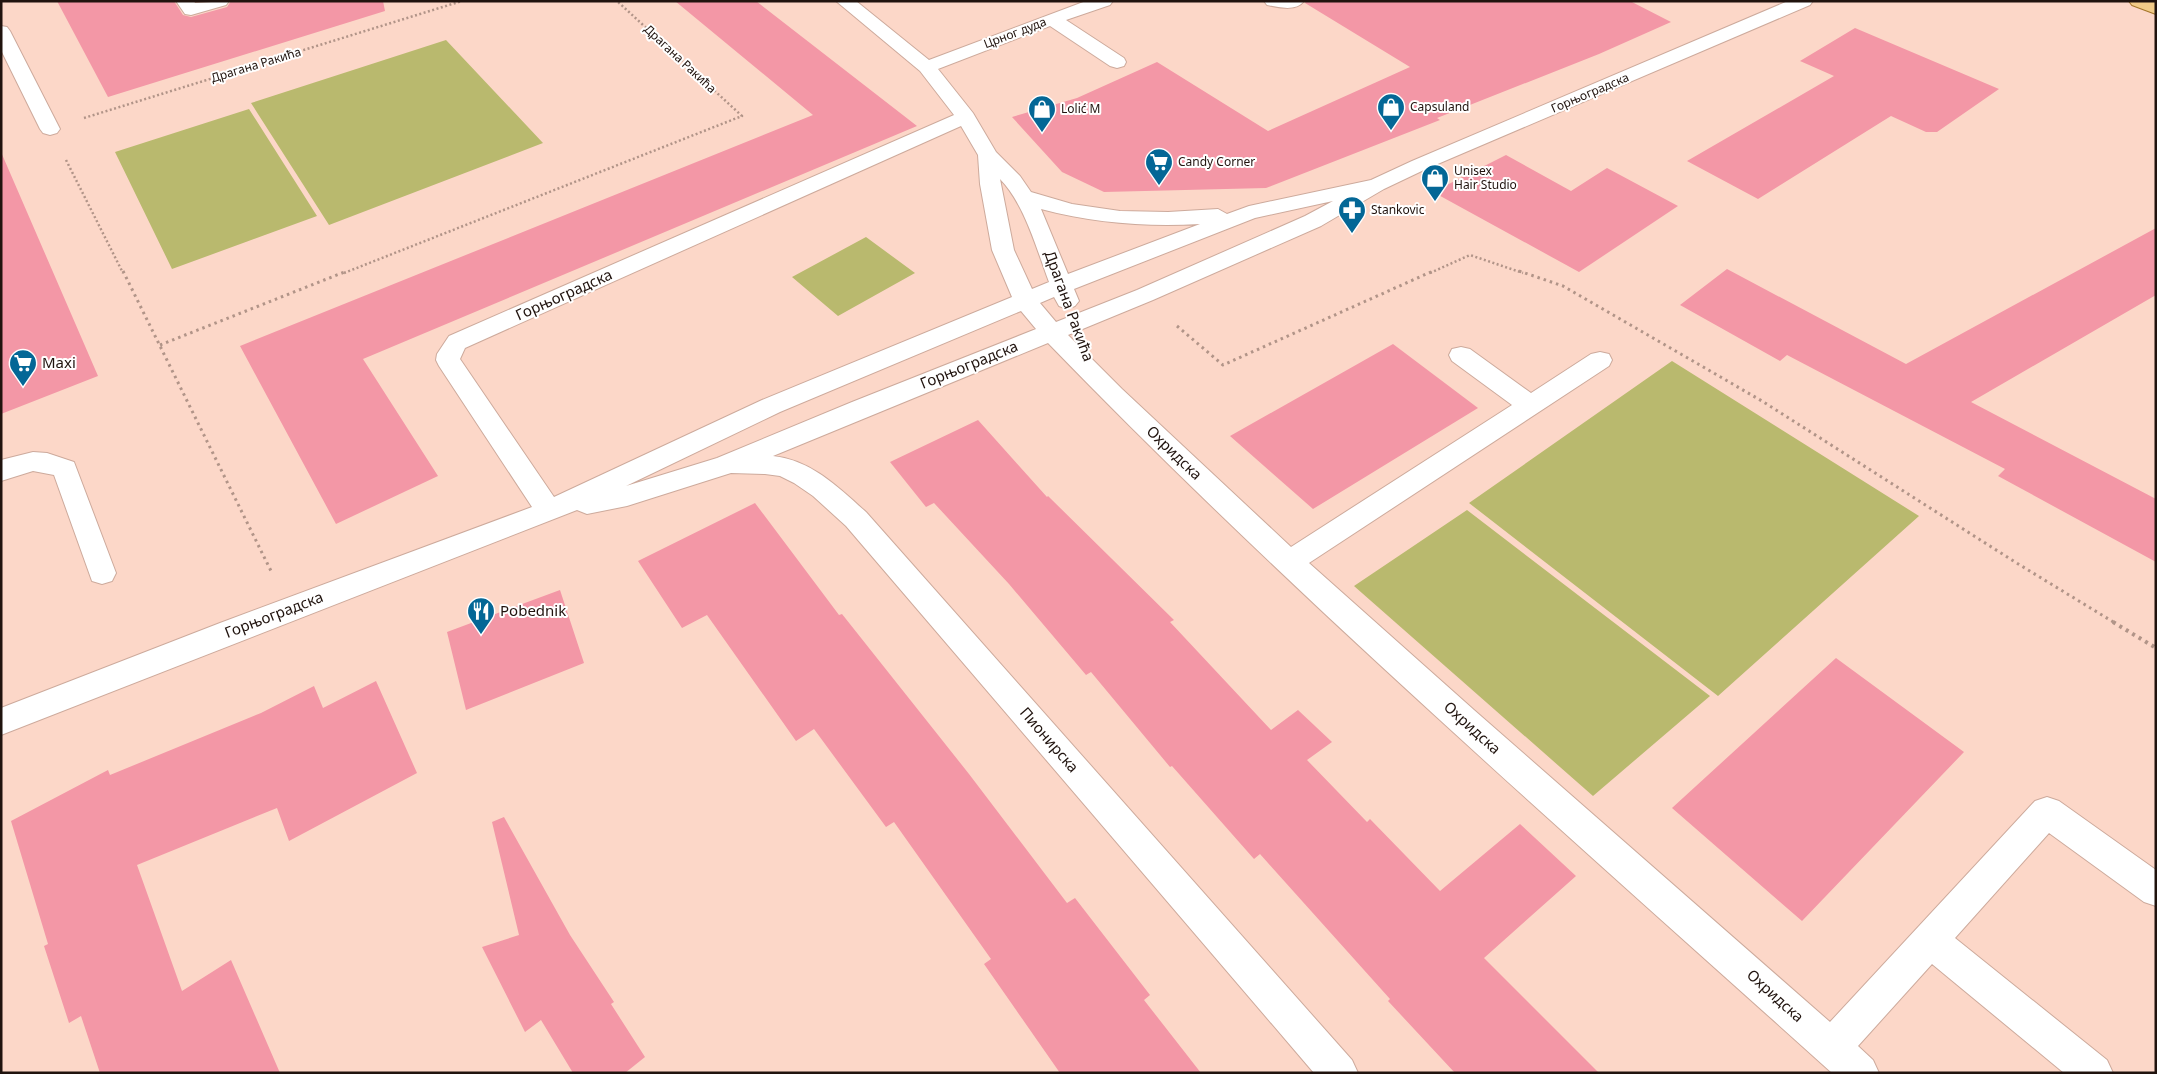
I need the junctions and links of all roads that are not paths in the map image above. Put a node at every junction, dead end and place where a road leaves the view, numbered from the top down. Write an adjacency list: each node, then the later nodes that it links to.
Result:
1 (185, 1): 2 (street)
2 (220, 1)
3 (845, 1): 14 (street, Драгана Ракића)
4 (1104, 1): 10 (street, Црног дуда)
5 (1273, 1): 6 (street)
6 (1295, 1)
7 (1804, 1): 18 (street, Горњоградска)
8 (2138, 1): 9 (main road)
9 (2156, 9)
10 (1052, 19): 13 (street); 14 (street, Црног дуда)
11 (1, 31): 12 (street)
12 (8, 61): 16 (street)
13 (1117, 62)
14 (927, 67): 15 (street, Драгана Ракића)
15 (966, 117): 17 (street, Драгана Ракића); 31 (street, Горњоградска)
16 (50, 129)
17 (988, 155): 19 (street, Драгана Ракића); 22 (street, Драгана Ракића)
18 (1377, 185): 20 (street, Горњоградска); 23 (street, Горњоградска)
19 (1024, 196): 20 (street); 21 (street, Драгана Ракића)
20 (1250, 213): 21 (street, Горњоградска)
21 (1061, 285): 22 (street, Горњоградска); 23 (street, Драгана Ракића)
22 (1025, 300): 24 (street, Драгана Ракића); 31 (street, Горњоградска)
23 (1076, 322): 24 (street, Горњоградска); 27 (street, Драгана Ракића)
24 (1051, 332): 27 (street, Драгана Ракића); 29 (street, Горњоградска)
25 (1461, 355): 28 (street)
26 (1600, 360): 28 (street)
27 (1093, 373): 32 (street, Охридска)
28 (1530, 405): 32 (street)
29 (726, 465): 31 (street, Горњоградска); 38 (street, Пионирска)
30 (1, 471): 33 (street)
31 (549, 511): 34 (street, Горњоградска)
32 (1289, 562): 37 (street, Охридска)
33 (102, 573)
34 (1, 722)
35 (2156, 890): 36 (street)
36 (1930, 940): 37 (street); 40 (street)
37 (1832, 1046): 39 (street, Охридска)
38 (1339, 1073)
39 (1860, 1073)
40 (2094, 1073)

